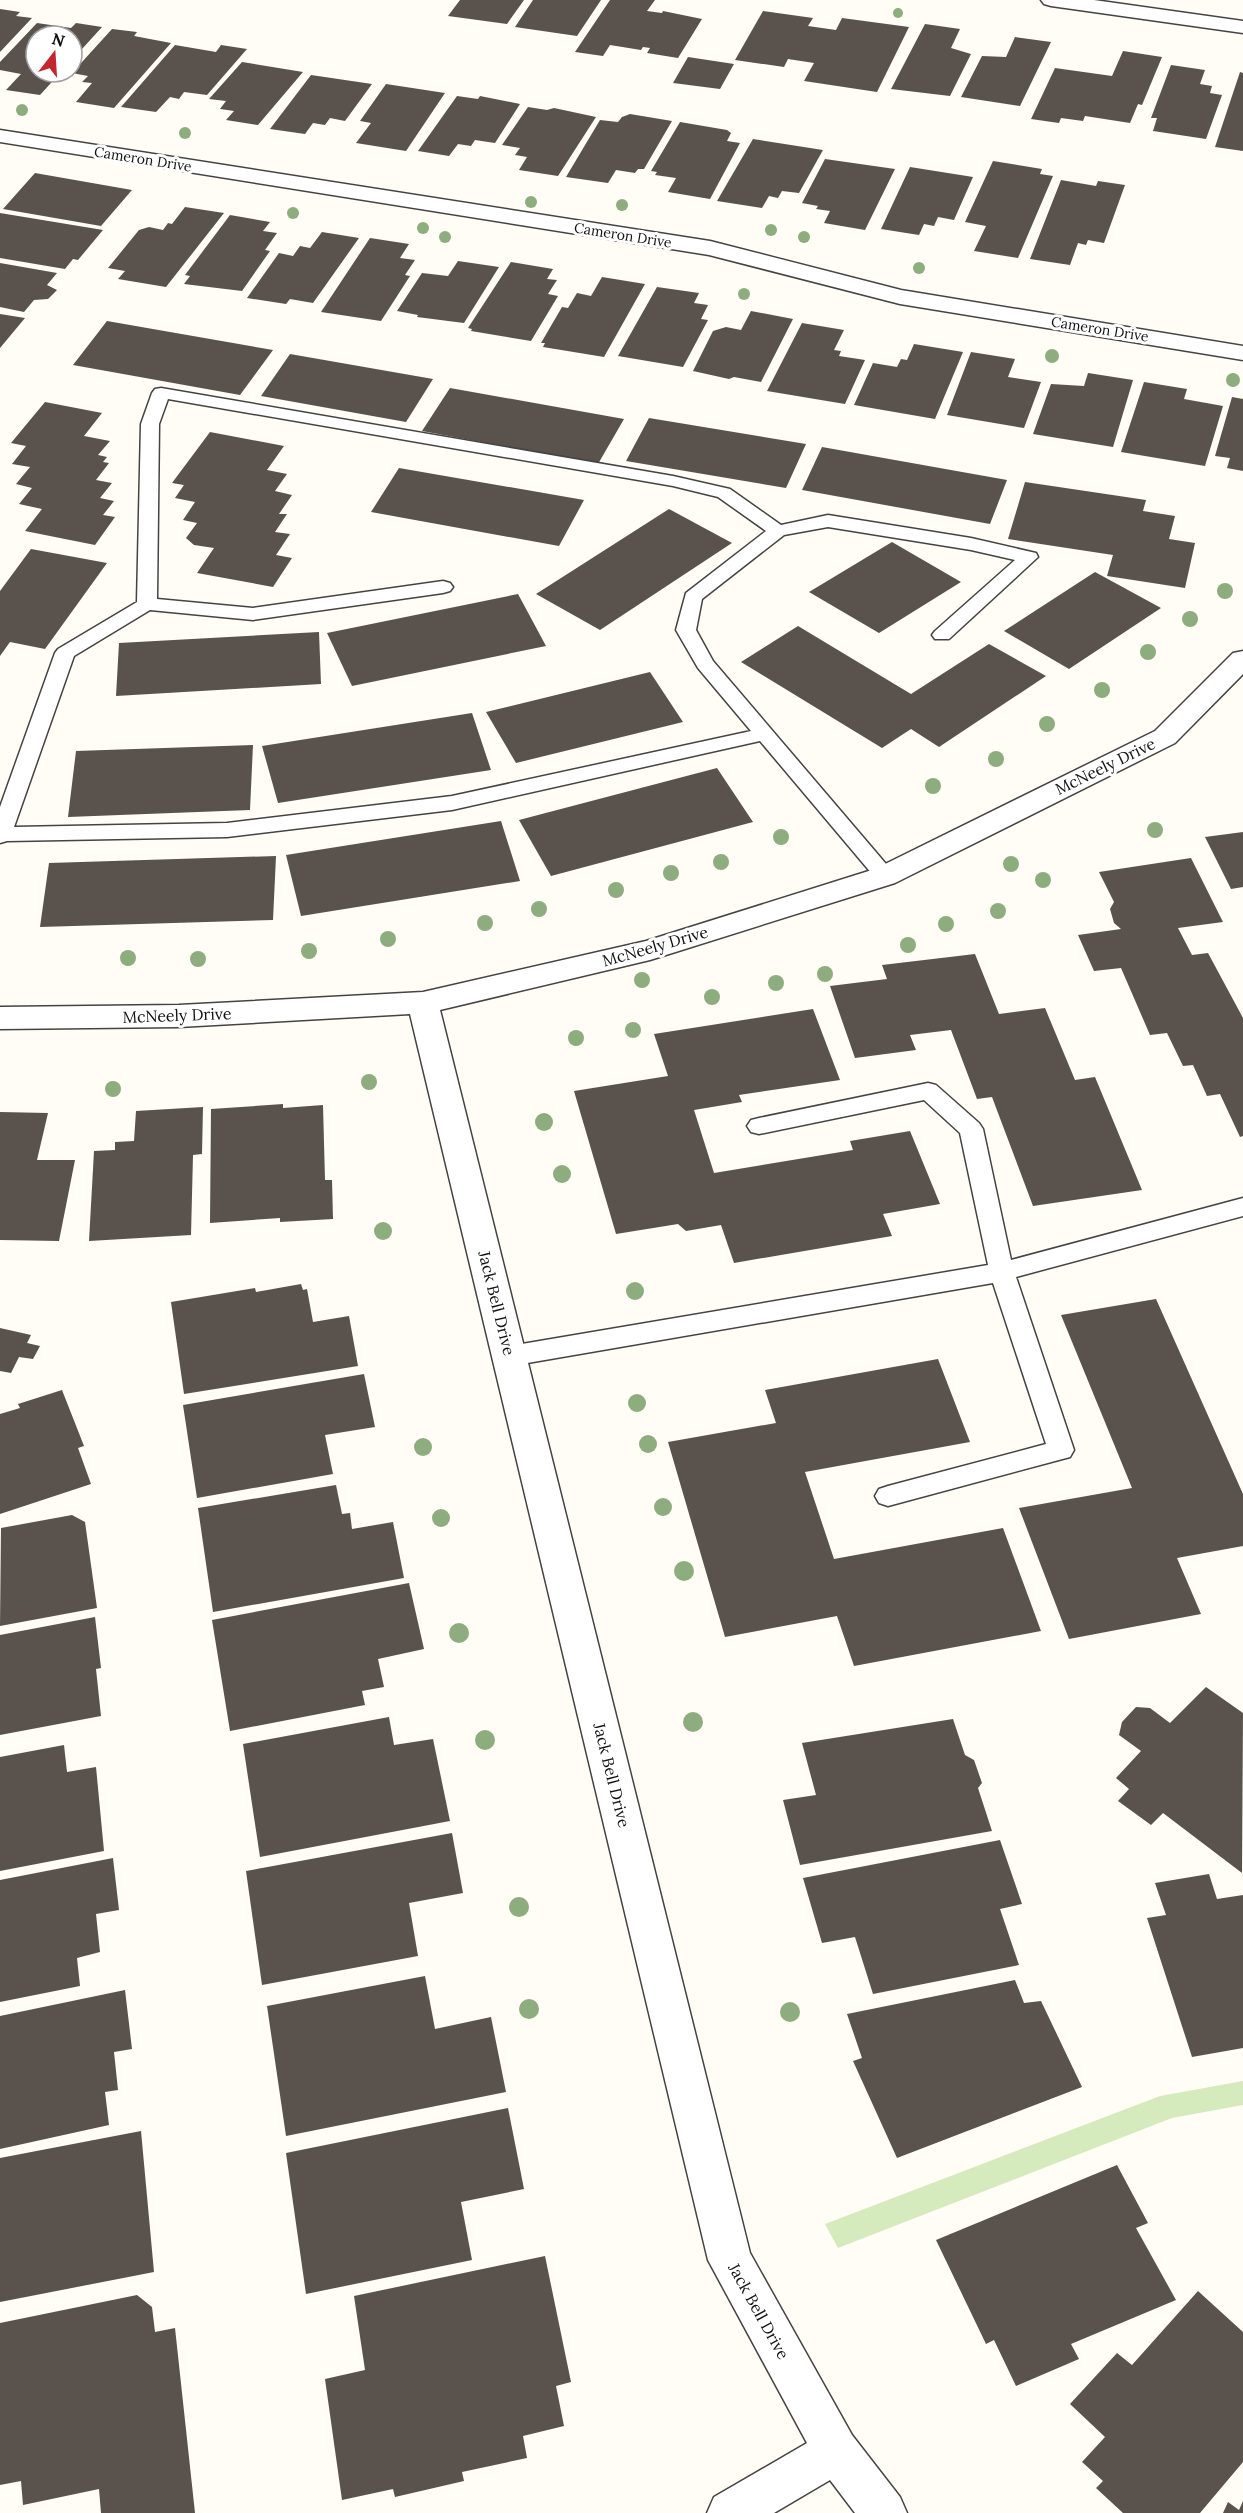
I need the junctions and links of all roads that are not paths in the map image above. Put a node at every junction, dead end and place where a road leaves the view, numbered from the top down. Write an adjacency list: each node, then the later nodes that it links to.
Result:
1 (1051, 0): 2 (street)
2 (1243, 27)
3 (0, 136): 4 (street, Cameron Drive)
4 (1243, 353)
5 (778, 531): 7 (lane); 8 (lane); 10 (lane)
6 (442, 587): 7 (lane)
7 (147, 604): 11 (lane)
8 (942, 635)
9 (1240, 666): 12 (street, McNeely Drive)
10 (764, 735): 11 (lane); 12 (lane)
11 (0, 835)
12 (885, 876): 13 (street, McNeely Drive)
13 (423, 1003): 14 (street, McNeely Drive); 18 (street, Jack Bell Drive)
14 (0, 1018)
15 (759, 1126): 17 (lane)
16 (1243, 1207): 17 (lane)
17 (1002, 1272): 18 (lane); 19 (lane)
18 (510, 1356): 20 (street, Jack Bell Drive)
19 (888, 1496)
20 (836, 2451): 21 (street); 22 (street, Jack Bell Drive)
21 (730, 2513)
22 (884, 2513)

